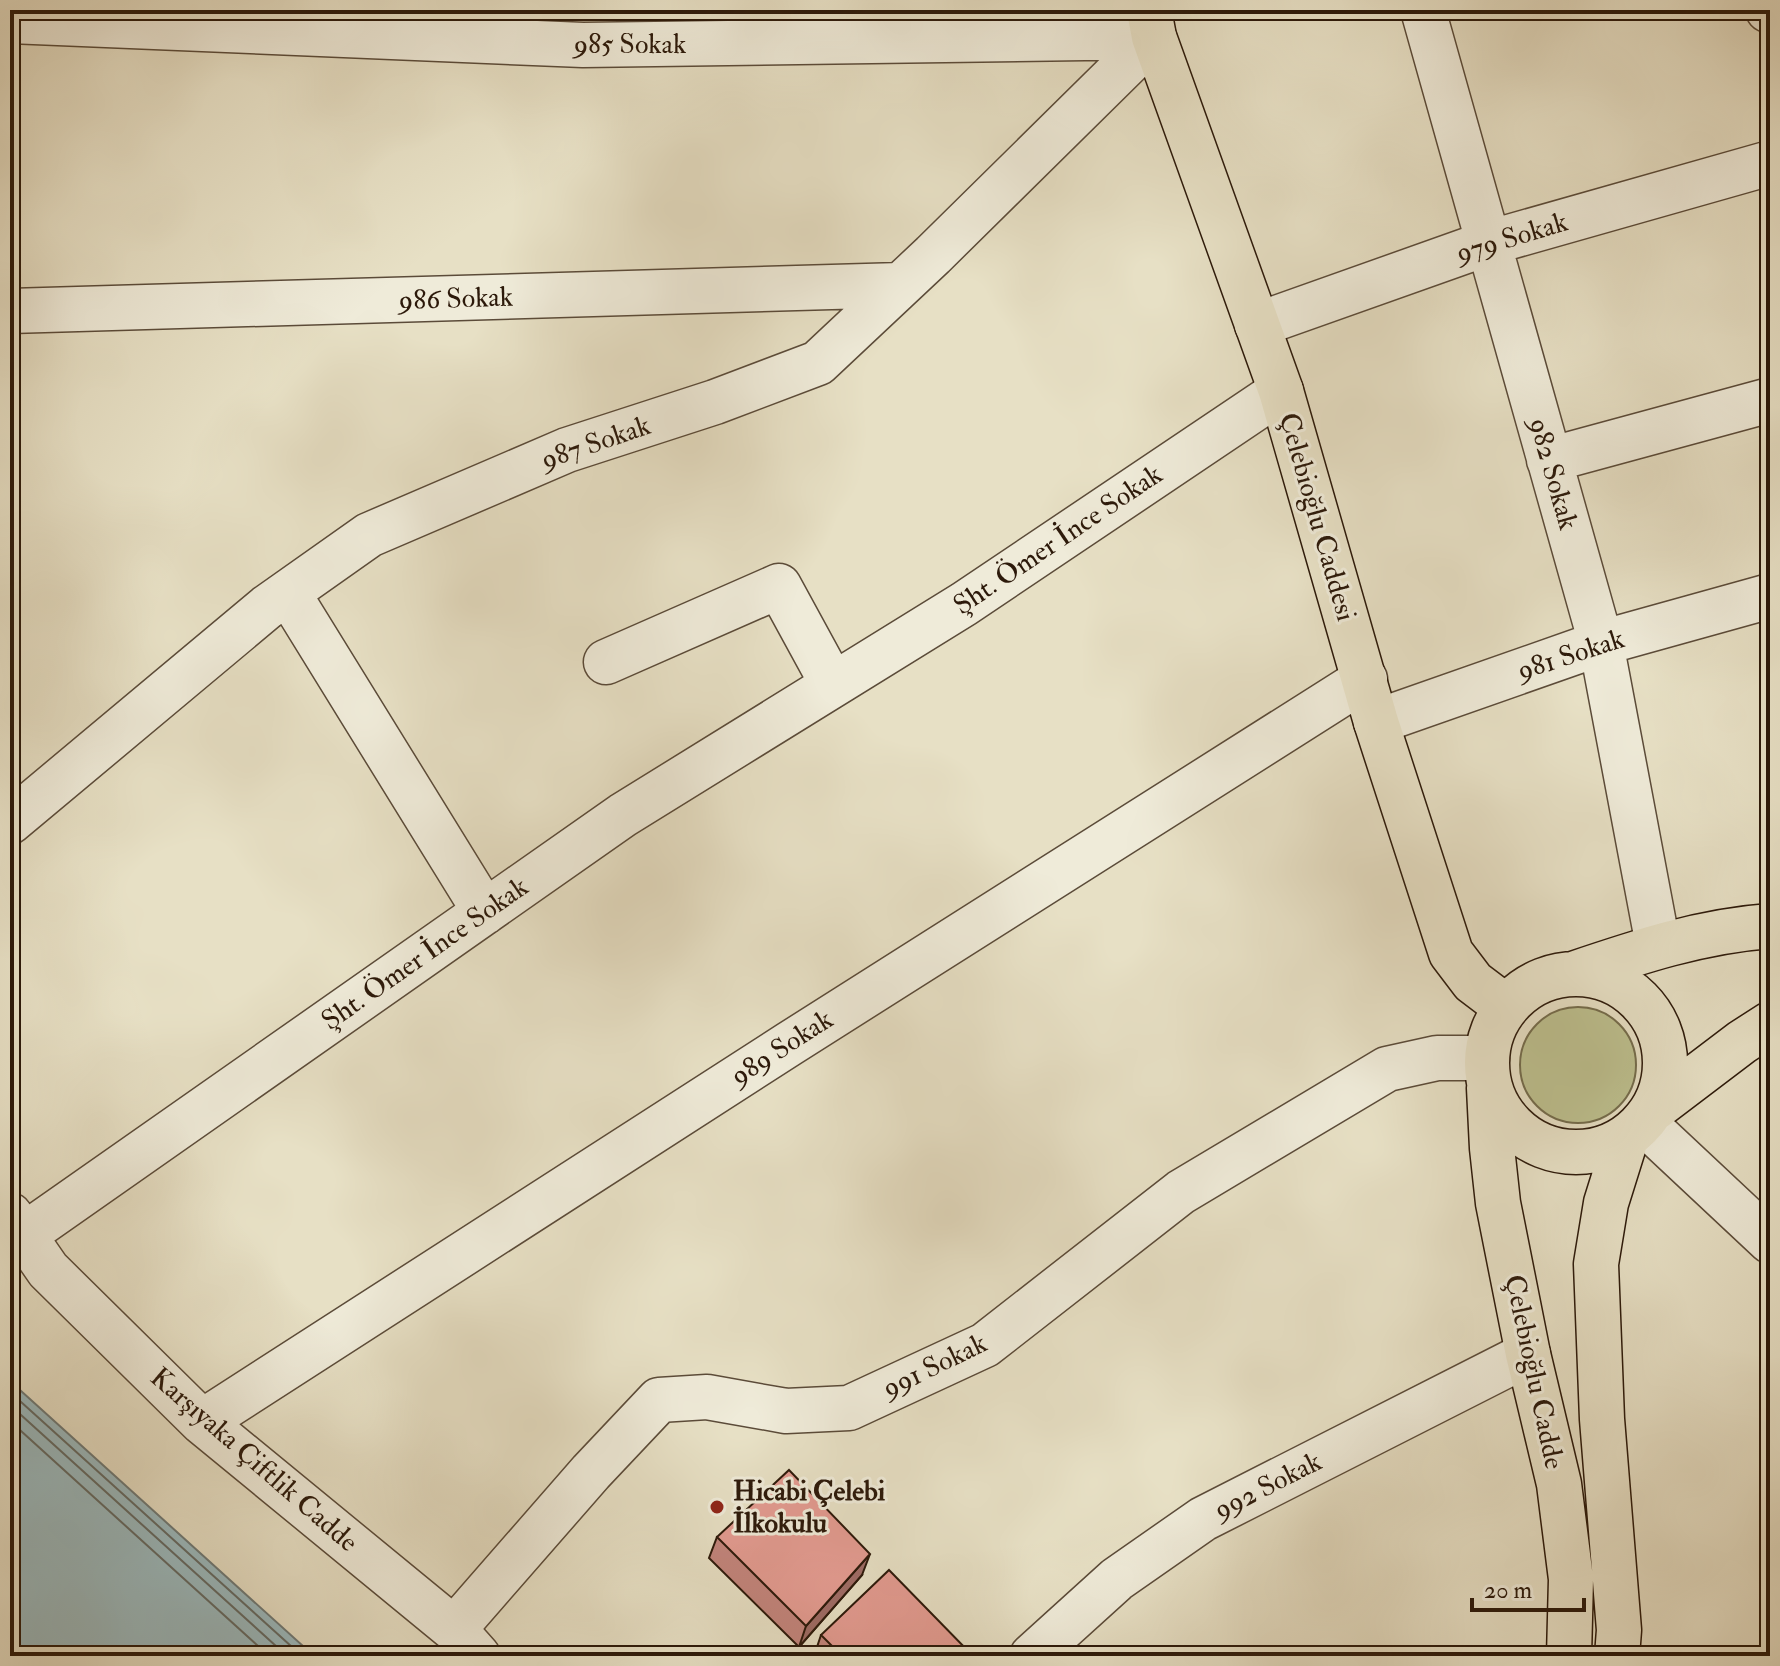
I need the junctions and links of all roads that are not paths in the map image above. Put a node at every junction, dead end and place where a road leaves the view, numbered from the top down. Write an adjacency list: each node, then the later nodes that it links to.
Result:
1 (1423, 10): 5 (street, 982 Sokak)
2 (10, 21): 3 (street, 985 Sokak)
3 (1152, 23): 6 (street, 987 Sokak); 8 (main road, Çelebioğlu Caddesi)
4 (1770, 163): 5 (street, 979 Sokak)
5 (1488, 243): 8 (street, 979 Sokak); 11 (street, 982 Sokak)
6 (901, 285): 7 (street, 986 Sokak); 12 (street, 987 Sokak)
7 (10, 311)
8 (1257, 325): 9 (main road, Çelebioğlu Caddesi)
9 (1281, 391): 16 (main road, Çelebioğlu Caddesi); 17 (street, Şht. Ömer İnce Sokak)
10 (1770, 400): 11 (street)
11 (1549, 460): 14 (street, 982 Sokak)
12 (288, 593): 19 (street, 987 Sokak); 20 (street)
13 (1770, 596): 14 (street, 981 Sokak)
14 (1601, 643): 18 (street, 981 Sokak); 22 (street, 982 Sokak)
15 (606, 662): 17 (street)
16 (1365, 679): 18 (main road, Çelebioğlu Caddesi); 31 (street, 989 Sokak)
17 (833, 685): 20 (street, Şht. Ömer İnce Sokak)
18 (1376, 722): 24 (main road, Çelebioğlu Caddesi)
19 (10, 822)
20 (485, 912): 28 (street, Şht. Ömer İnce Sokak)
21 (1769, 923): 22 (main road)
22 (1658, 945): 23 (main road)
23 (1573, 974): 24 (main road); 27 (main road)
24 (1506, 1007): 26 (main road)
25 (1770, 1024): 27 (main road)
26 (1488, 1073): 27 (main road); 30 (main road, Çelebioğlu Cadde); 32 (street, 991 Sokak)
27 (1642, 1123): 29 (street); 35 (main road, Çelebioğlu Cadde)
28 (17, 1225): 31 (street, Karşıyaka Çiftlik Cadde)
29 (1770, 1241)
30 (1528, 1354): 33 (street, 992 Sokak); 34 (main road, Çelebioğlu Cadde)
31 (202, 1422): 32 (street, Karşıyaka Çiftlik Cadde)
32 (466, 1642)
33 (1032, 1656)
34 (1569, 1656)
35 (1617, 1656)

